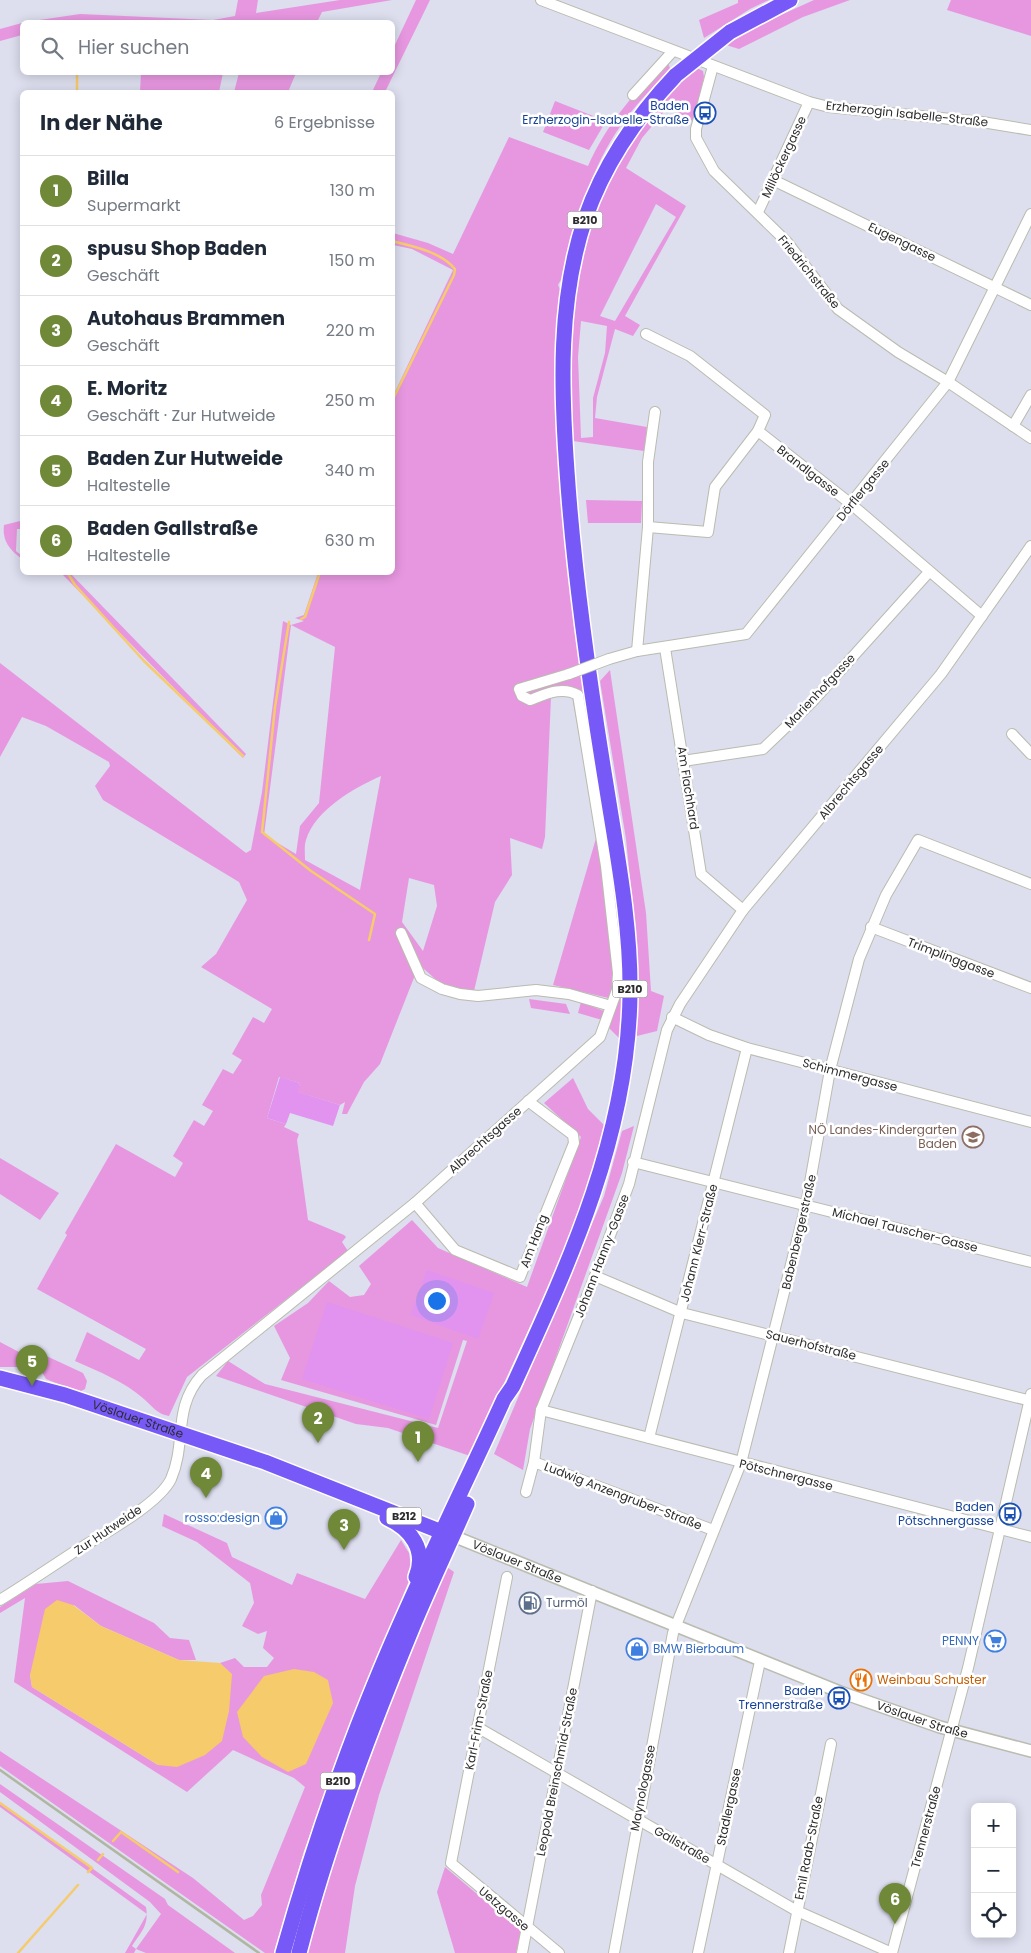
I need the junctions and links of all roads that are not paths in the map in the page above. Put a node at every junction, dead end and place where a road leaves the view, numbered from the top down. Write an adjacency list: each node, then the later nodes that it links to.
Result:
1 (541, 0): 3 (street, Erzherzogin Isabelle-Straße)
2 (790, 0): 62 (main road, B210, bridge)
3 (560, 3): 4 (street, Erzherzogin Isabelle-Straße)
4 (673, 51): 5 (street, Erzherzogin Isabelle-Straße); 6 (street)
5 (713, 66): 7 (street, Erzherzogin Isabelle-Straße); 10 (street, Friedrichstraße)
6 (633, 95)
7 (809, 102): 8 (street, Erzherzogin Isabelle-Straße); 9 (street, Millöckergasse)
8 (1031, 130)
9 (773, 180): 10 (street, Millöckergasse); 12 (street, Eugengasse)
10 (758, 212): 15 (street, Friedrichstraße)
11 (1031, 214): 12 (street, Dörflergasse)
12 (995, 286): 13 (street, Eugengasse); 15 (street, Dörflergasse)
13 (1031, 305)
14 (646, 334): 19 (street)
15 (948, 382): 18 (street, Friedrichstraße); 21 (street, Dörflergasse)
16 (1031, 395): 18 (street)
17 (655, 412): 22 (street)
18 (1013, 426): 20 (street, Friedrichstraße)
19 (758, 431): 21 (street, Brandlgasse); 22 (street)
20 (1031, 438)
21 (851, 504): 24 (street, Brandlgasse); 26 (street, Dörflergasse)
22 (648, 527): 27 (street)
23 (1031, 546): 25 (street, Albrechtsgasse)
24 (929, 572): 25 (street, Brandlgasse); 31 (street, Marienhofgasse)
25 (982, 616): 33 (street, Albrechtsgasse)
26 (665, 648): 27 (street, Dörflergasse); 31 (street, Am Flachhard)
27 (637, 651): 28 (street, Dörflergasse, bridge)
28 (569, 674): 37 (street, Albrechtsgasse)
29 (1012, 734): 30 (street)
30 (1031, 754)
31 (683, 761): 33 (street, Am Flachhard)
32 (1031, 884): 34 (street, Babenbergerstraße)
33 (744, 910): 38 (street, Albrechtsgasse)
34 (871, 927): 36 (street, Trimplinggasse); 40 (street, Babenbergerstraße)
35 (401, 933): 37 (street)
36 (1031, 988)
37 (612, 1006): 41 (street, Albrechtsgasse)
38 (672, 1018): 39 (street, Schimmergasse); 43 (street, Johann Hanny-Gasse)
39 (747, 1048): 40 (street, Schimmergasse); 44 (street, Johann Klerr-Straße)
40 (830, 1070): 42 (street, Schimmergasse); 46 (street, Babenbergerstraße)
41 (528, 1101): 45 (street, Albrechtsgasse); 45 (street, Am Hang)
42 (1031, 1122)
43 (633, 1162): 44 (street, Michael Tauscher-Gasse); 48 (street, Johann Hanny-Gasse)
44 (715, 1183): 46 (street, Michael Tauscher-Gasse); 49 (street, Johann Klerr-Straße)
45 (415, 1204): 54 (street, Albrechtsgasse)
46 (806, 1205): 47 (street, Michael Tauscher-Gasse); 50 (street, Babenbergerstraße)
47 (1031, 1262)
48 (595, 1276): 49 (street, Sauerhofstraße); 53 (street, Johann Hanny-Gasse)
49 (682, 1313): 50 (street, Sauerhofstraße); 55 (street, Johann Klerr-Straße)
50 (774, 1336): 52 (street, Sauerhofstraße); 57 (street, Babenbergerstraße)
51 (0, 1378): 54 (main road, Vöslauer Straße / B212)
52 (1030, 1398): 60 (street, Trennerstraße)
53 (541, 1410): 55 (street, Pötschnergasse); 56 (street, Johann Hanny-Gasse)
54 (180, 1434): 59 (main road, Vöslauer Straße / B212); 66 (street, Zur Hutweide)
55 (649, 1438): 57 (street, Pötschnergasse)
56 (534, 1462): 58 (street, Johann Hanny-Gasse); 61 (street, Ludwig Anzengruber-Straße)
57 (740, 1463): 60 (street, Pötschnergasse); 61 (street, Babenbergerstraße)
58 (526, 1492)
59 (364, 1501): 62 (main road, Vöslauer Straße / B212); 68 (main road, B210)
60 (1000, 1529): 63 (street, Pötschnergasse); 71 (street, Trennerstraße)
61 (712, 1530): 67 (street, Babenbergerstraße)
62 (448, 1534): 65 (street, Vöslauer Straße); 68 (main road, B210); 80 (main road, B210)
63 (1031, 1537)
64 (507, 1577): 70 (street, Karl-Frim-Straße)
65 (592, 1591): 67 (street, Vöslauer Straße); 74 (street, Leopold Breinschmid-Straße)
66 (0, 1600)
67 (676, 1624): 69 (street, Vöslauer Straße); 75 (street, Maynologasse)
68 (398, 1628): 81 (main road, B210)
69 (760, 1661): 71 (street, Vöslauer Straße); 77 (street, Stadlergasse)
70 (477, 1726): 74 (street, Gallstraße); 76 (street, Karl-Frim-Straße)
71 (951, 1730): 73 (street, Vöslauer Straße); 87 (street, Trennerstraße)
72 (830, 1744): 78 (street, Emil Raab-Straße)
73 (1031, 1751)
74 (557, 1774): 75 (street, Gallstraße); 79 (street, Leopold Breinschmid-Straße)
75 (637, 1819): 77 (street, Gallstraße); 84 (street, Maynologasse)
76 (451, 1863): 79 (street, Uetzgasse)
77 (717, 1865): 78 (street, Gallstraße); 85 (street, Stadlergasse)
78 (797, 1911): 86 (street, Emil Raab-Straße); 87 (street, Gallstraße)
79 (527, 1928): 82 (street, Leopold Breinschmid-Straße); 83 (street, Uetzgasse)
80 (300, 1950)
81 (284, 1953)
82 (522, 1953)
83 (559, 1953)
84 (614, 1953)
85 (698, 1953)
86 (788, 1953)
87 (892, 1953)

